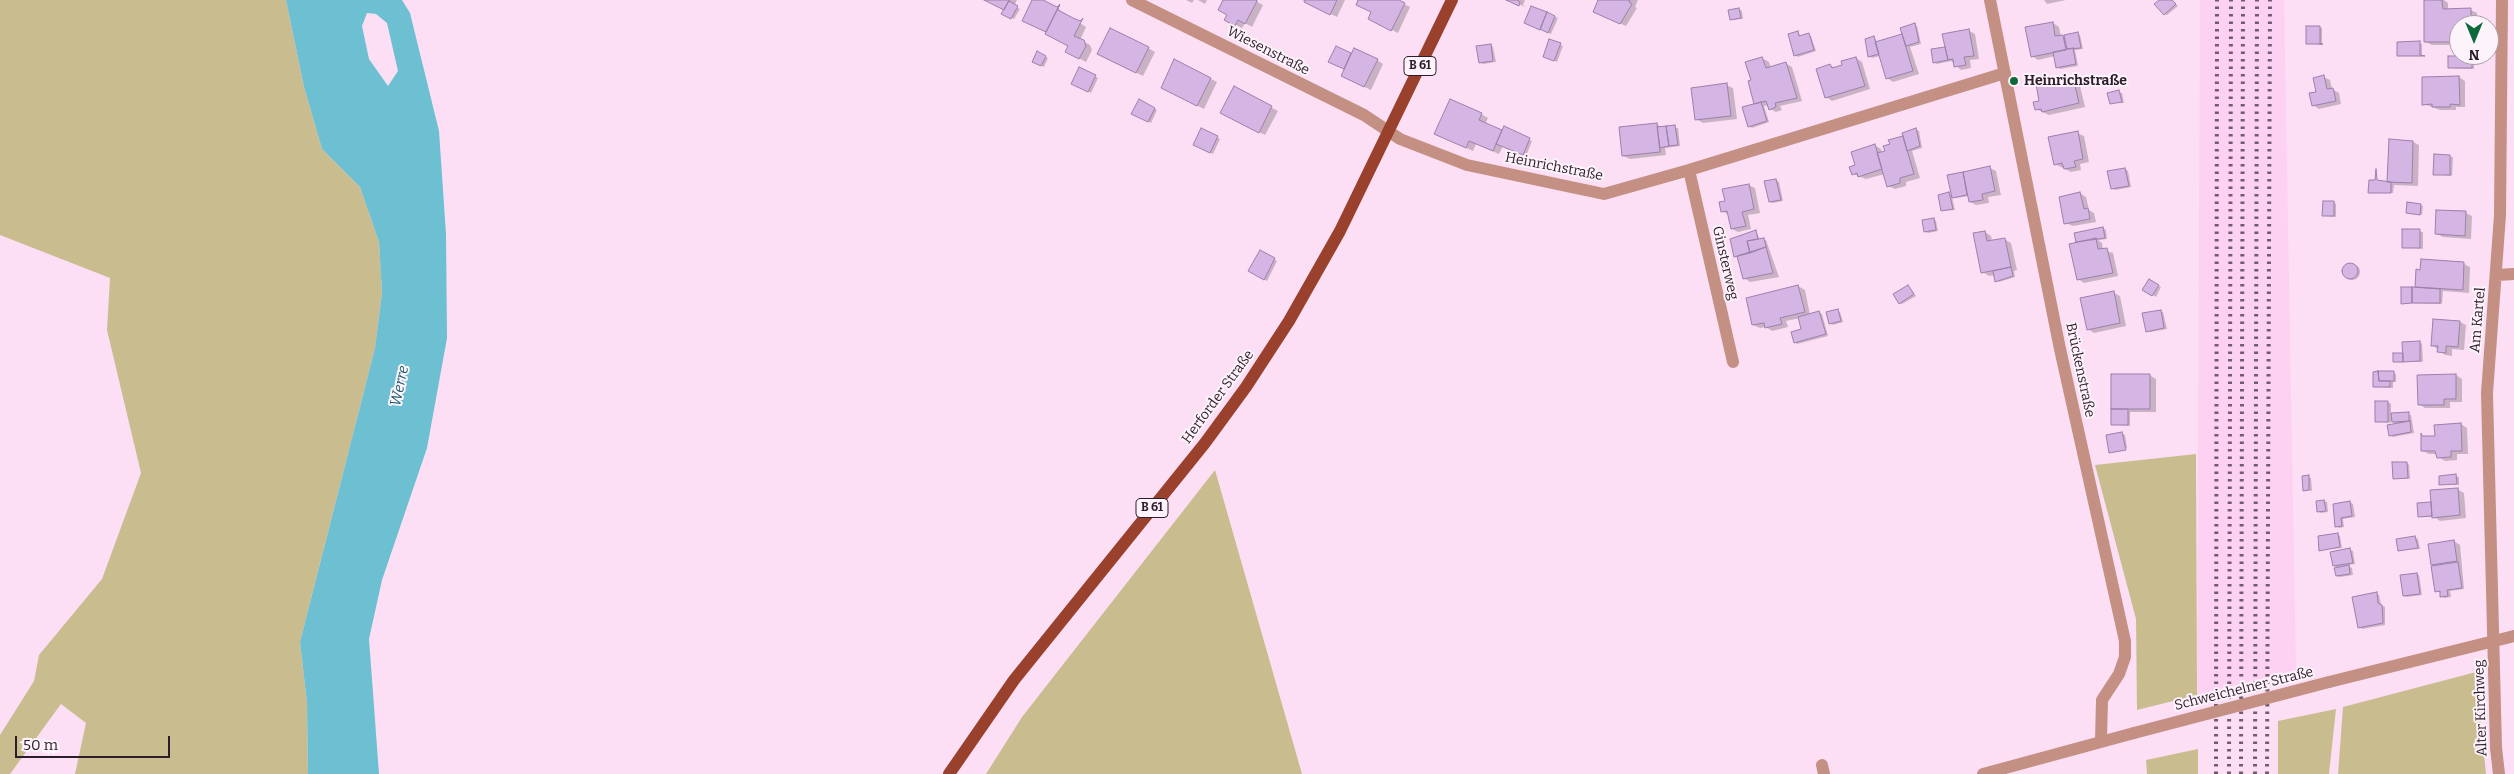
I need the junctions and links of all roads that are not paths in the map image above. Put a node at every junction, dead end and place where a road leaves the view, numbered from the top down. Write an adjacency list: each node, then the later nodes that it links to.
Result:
1 (1132, 0): 6 (street, Wiesenstraße)
2 (1452, 0): 6 (main road, Herforder Straße / B 61)
3 (1990, 0): 5 (street, Brückenstraße)
4 (2502, 0): 9 (street, Am Kartel)
5 (2005, 73): 7 (street, Heinrichstraße); 13 (street, Brückenstraße)
6 (1388, 132): 7 (street, Heinrichstraße); 15 (main road, Herforder Straße / B 61)
7 (1689, 170): 10 (street, Ginsterweg)
8 (2514, 274): 9 (street)
9 (2497, 276): 12 (street, Am Kartel)
10 (1733, 362)
11 (2514, 636): 12 (street, Schweichelner Straße)
12 (2493, 642): 13 (street, Schweichelner Straße, bridge); 17 (street, Alter Kirchweg)
13 (2102, 740): 14 (street, Schweichelner Straße)
14 (2011, 770): 16 (street, Schweichelner Straße)
15 (949, 774)
16 (1983, 774)
17 (2499, 774)

